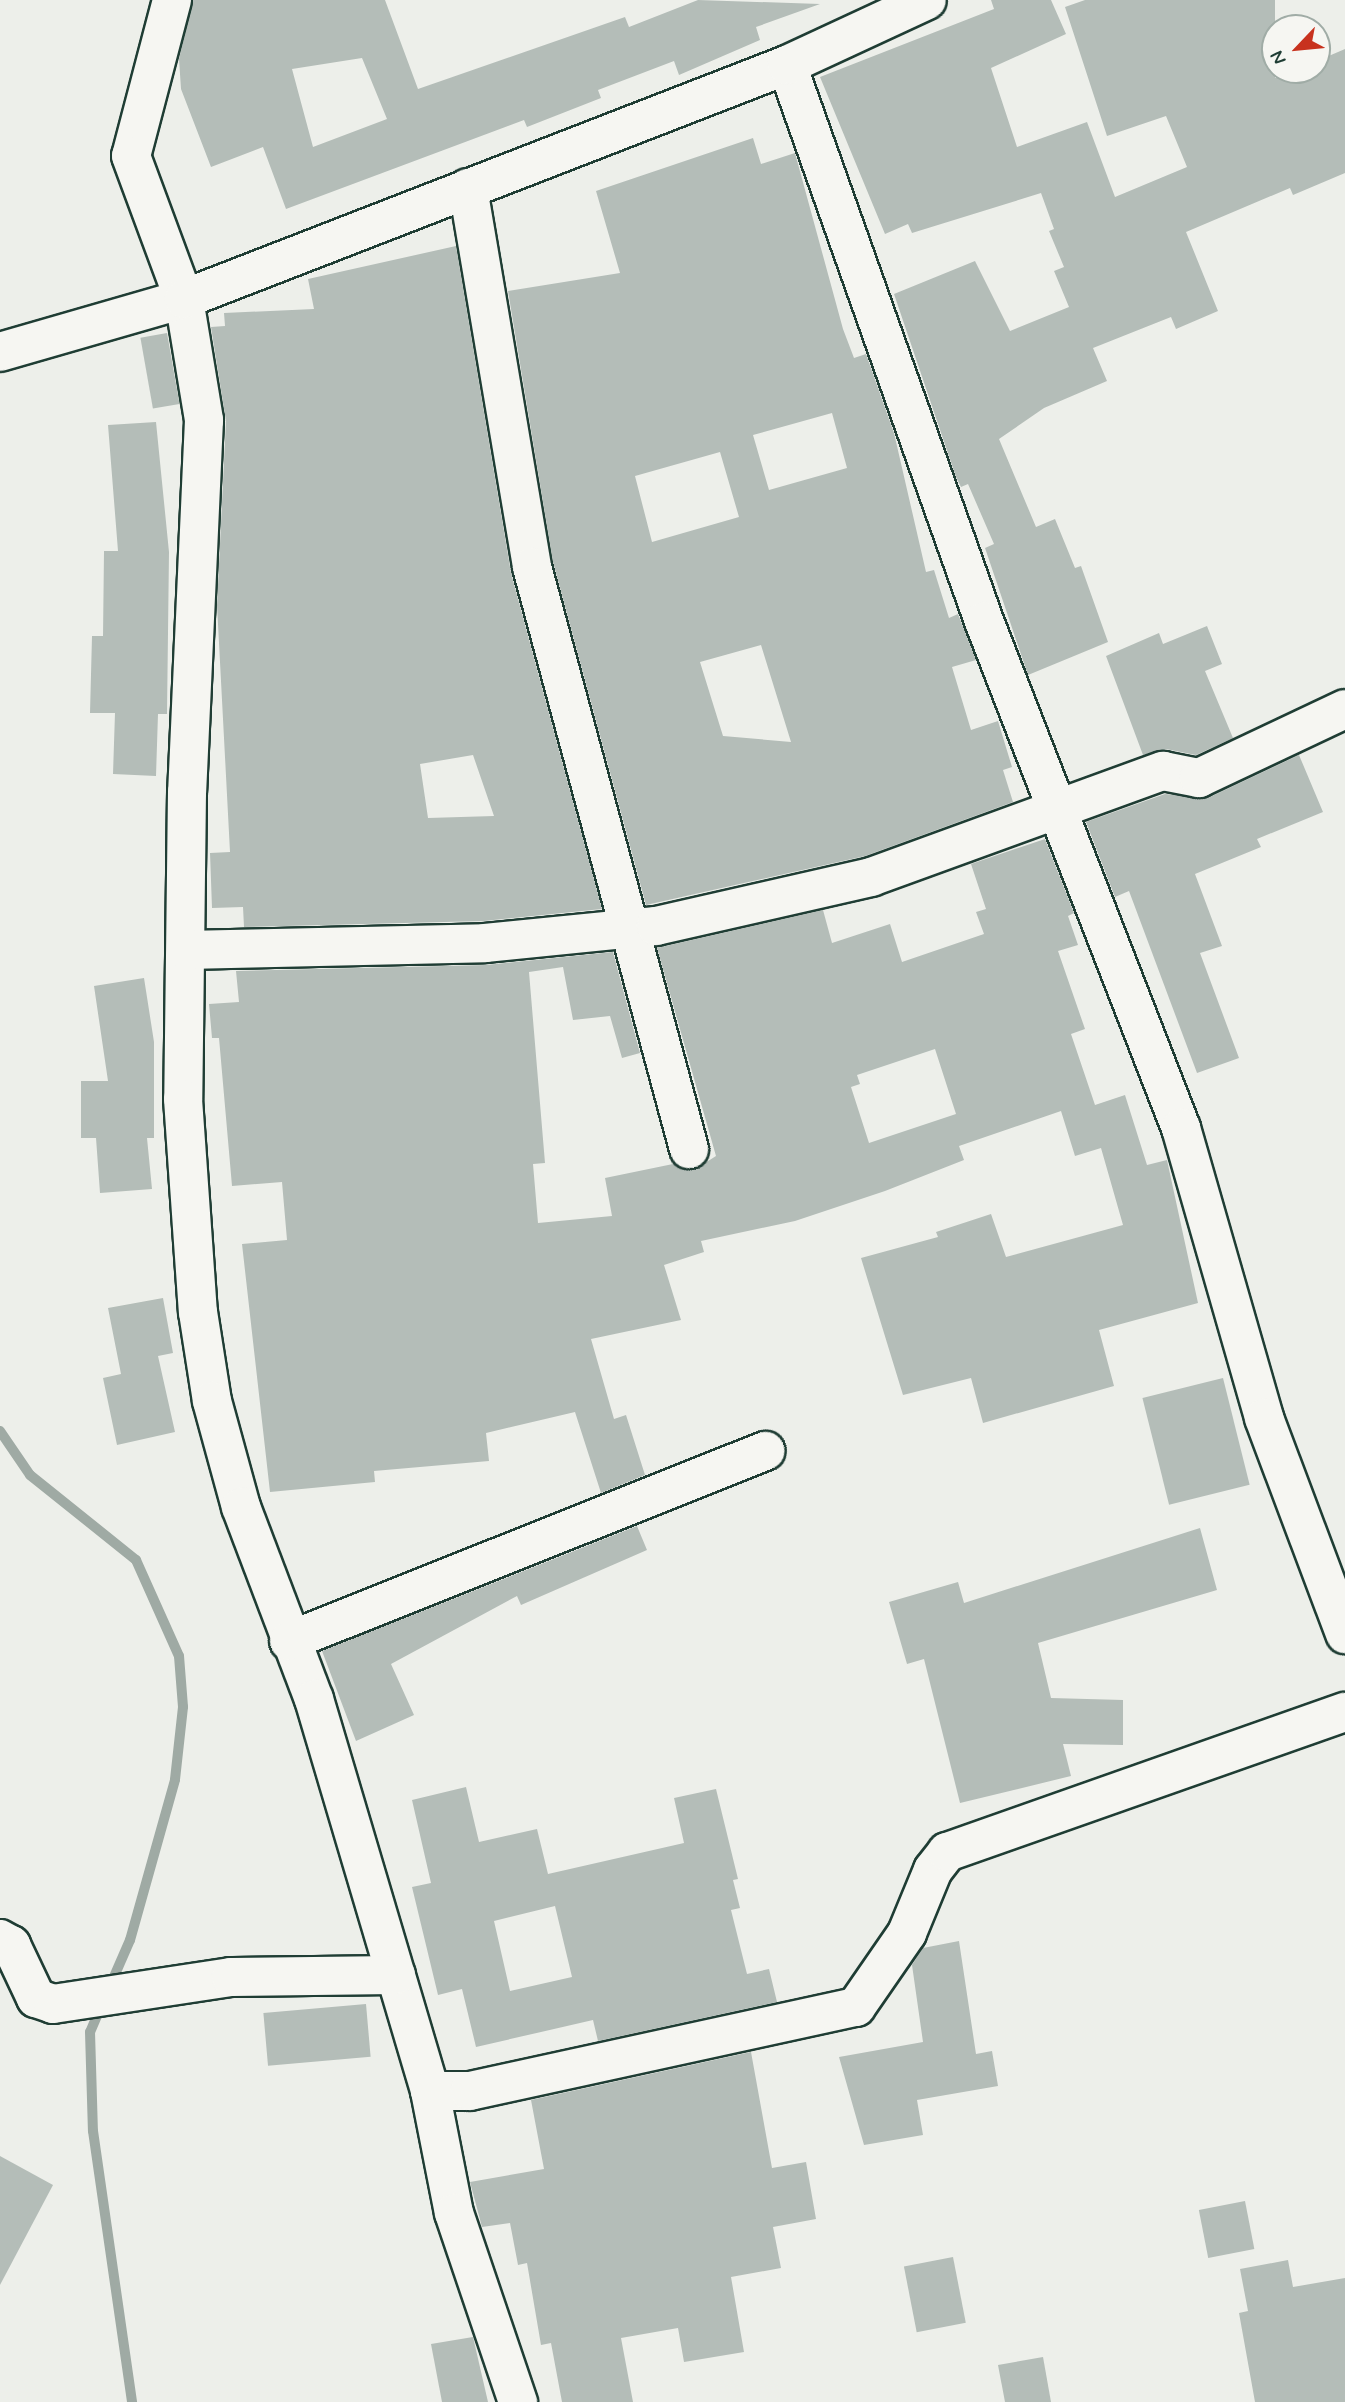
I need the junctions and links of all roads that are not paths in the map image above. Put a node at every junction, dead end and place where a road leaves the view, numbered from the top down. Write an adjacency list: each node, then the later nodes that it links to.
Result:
1 (172, 0): 5 (street)
2 (927, 0): 3 (street)
3 (787, 65): 4 (street); 8 (street)
4 (468, 188): 5 (street); 9 (street)
5 (184, 299): 6 (street); 10 (street)
6 (0, 352)
7 (1345, 709): 8 (street)
8 (1061, 813): 9 (street); 13 (street)
9 (634, 928): 10 (street); 11 (street)
10 (186, 950): 14 (street)
11 (689, 1149)
12 (765, 1451): 14 (street)
13 (1345, 1634)
14 (289, 1641): 17 (street)
15 (1345, 1712): 18 (street)
16 (0, 1939): 17 (street)
17 (396, 1975): 18 (street)
18 (430, 2091): 19 (street)
19 (518, 2402)

